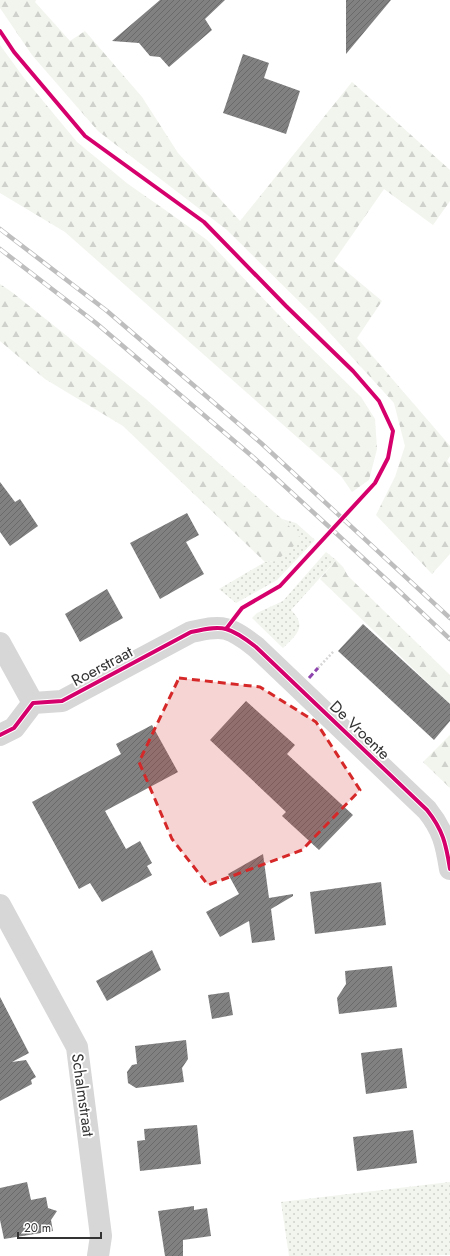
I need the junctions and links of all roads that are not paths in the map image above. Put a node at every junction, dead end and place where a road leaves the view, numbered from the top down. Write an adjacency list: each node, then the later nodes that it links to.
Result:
1 (226, 629): 3 (street, Roerstraat); 5 (street, De Vroente)
2 (0, 643): 3 (street)
3 (33, 703): 4 (street)
4 (0, 735)
5 (450, 869)
6 (0, 905): 7 (street, Schalmstraat)
7 (98, 1256)

